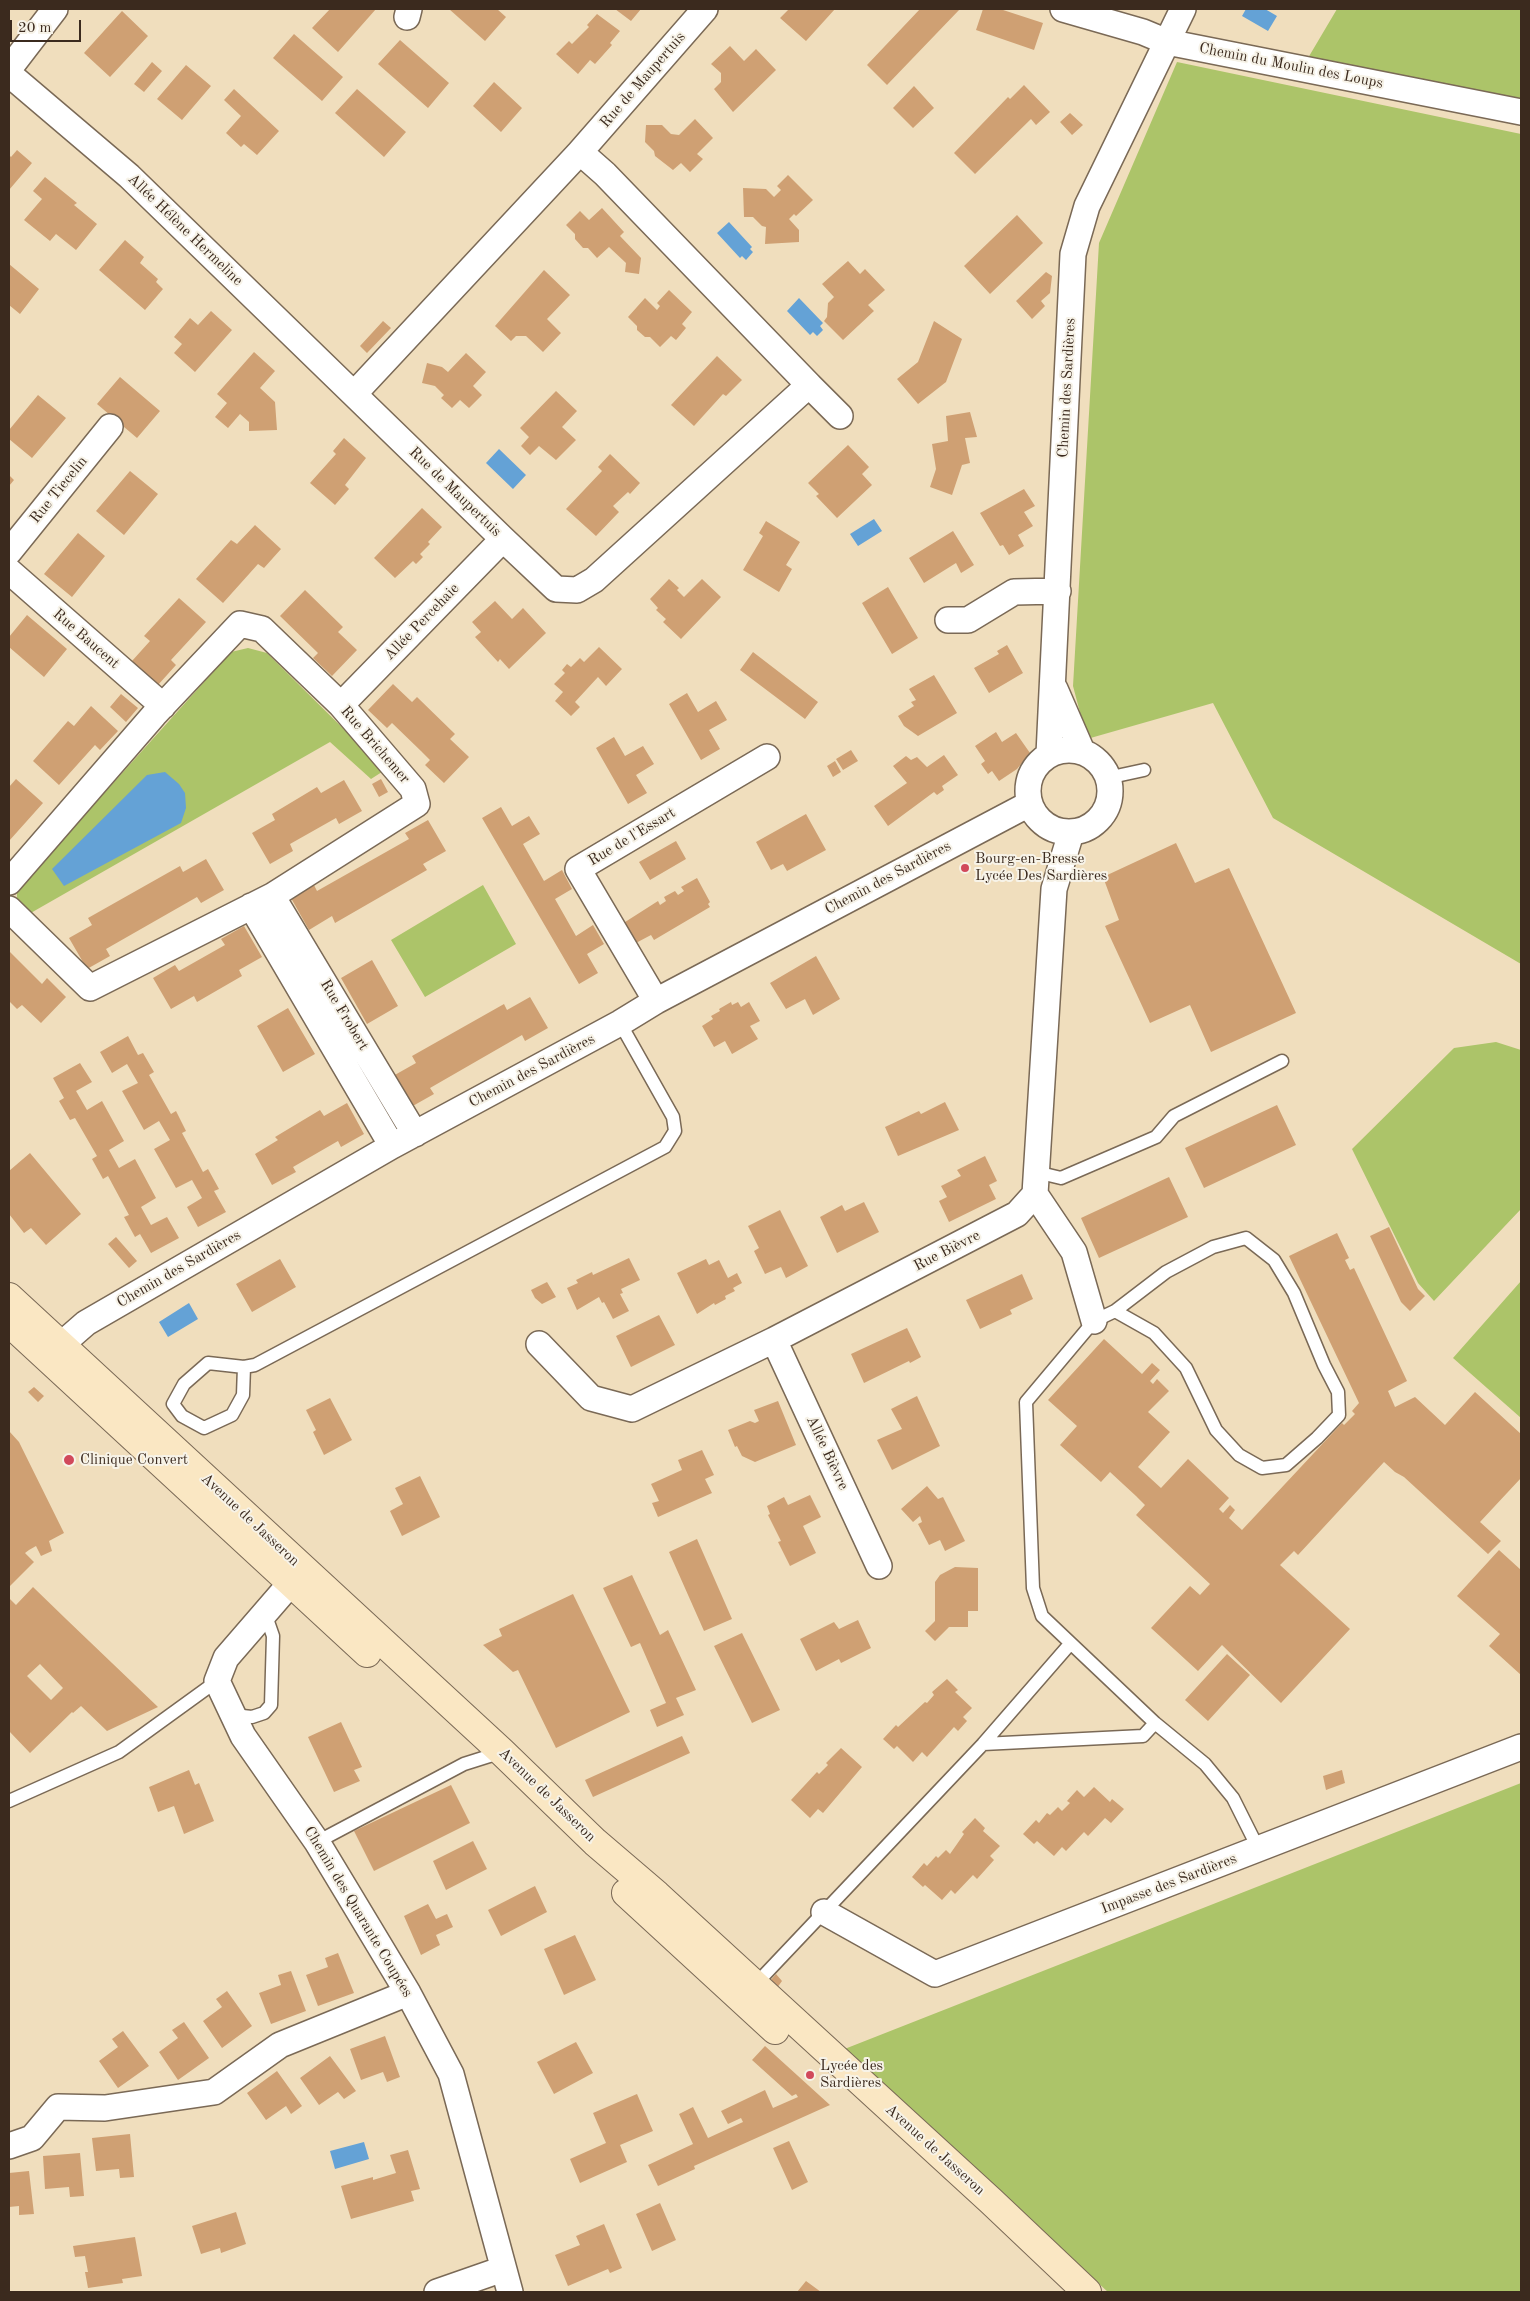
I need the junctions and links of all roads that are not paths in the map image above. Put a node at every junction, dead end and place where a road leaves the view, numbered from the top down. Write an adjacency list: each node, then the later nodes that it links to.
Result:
1 (55, 9): 6 (street)
2 (705, 9): 9 (street, Rue de Maupertuis)
3 (1063, 9): 5 (street, Chemin du Moulin des Loups)
4 (1183, 9): 5 (street, Chemin des Sardières)
5 (1167, 42): 8 (street, Chemin du Moulin des Loups); 17 (street, Chemin des Sardières)
6 (9, 69)
7 (9, 74): 11 (street, Allée Hélène Hermeline)
8 (1521, 112)
9 (580, 152): 10 (street); 11 (street, Rue de Maupertuis)
10 (809, 385): 12 (street); 14 (street, Rue de Maupertuis)
11 (354, 394): 14 (street, Rue de Maupertuis)
12 (840, 416)
13 (110, 428): 15 (street, Rue Tiecelin)
14 (503, 539): 20 (street, Allée Percehaie)
15 (9, 552)
16 (9, 571): 21 (street, Rue Baucent)
17 (1058, 592): 18 (street); 19 (street, Chemin des Sardières)
18 (948, 620)
19 (1053, 685): 22 (street); 23 (street, Chemin des Sardières)
20 (341, 705): 21 (street, Rue Brichemer); 30 (street, Rue Brichemer)
21 (163, 706): 29 (street, Rue Brichemer)
22 (1082, 751): 23 (street); 26 (street)
23 (1049, 754): 27 (street)
24 (767, 757): 32 (street, Rue de l'Essart)
25 (1144, 770): 26 (lane)
26 (1107, 778): 28 (street)
27 (1029, 804): 28 (street); 32 (street, Chemin des Sardières)
28 (1071, 833): 37 (street)
29 (9, 882)
30 (262, 901): 31 (street, Rue Brichemer); 35 (street, Rue Frobert); 36 (street, Rue Frobert)
31 (9, 909)
32 (656, 1001): 33 (street, Chemin des Sardières)
33 (620, 1023): 35 (street, Chemin des Sardières); 44 (lane)
34 (1282, 1061): 37 (lane)
35 (415, 1134): 36 (street, Chemin des Sardières)
36 (392, 1146): 43 (street, Chemin des Sardières)
37 (1035, 1183): 39 (street); 41 (street, Rue Bièvre)
38 (9, 1297): 43 (main road, Avenue de Jasseron)
39 (1105, 1316): 39 (lane); 48 (lane)
40 (9, 1322): 43 (main road, Avenue de Jasseron)
41 (774, 1340): 42 (street, Rue Bièvre); 45 (street, Allée Bièvre)
42 (539, 1344)
43 (54, 1351): 46 (main road, Avenue de Jasseron)
44 (244, 1367): 44 (lane)
45 (879, 1566)
46 (297, 1576): 47 (street); 54 (main road, Avenue de Jasseron)
47 (265, 1613): 49 (street); 50 (lane)
48 (1070, 1644): 51 (lane); 52 (lane)
49 (217, 1681): 50 (street, Chemin des Quarante Coupées); 55 (lane)
50 (233, 1715): 56 (street, Chemin des Quarante Coupées)
51 (1155, 1723): 52 (lane); 57 (lane)
52 (984, 1744): 58 (lane)
53 (1521, 1747): 57 (street, Impasse des Sardières)
54 (492, 1754): 56 (lane); 59 (main road, Avenue de Jasseron)
55 (9, 1801)
56 (317, 1842): 60 (street, Chemin des Quarante Coupées)
57 (1259, 1850): 58 (street, Impasse des Sardières)
58 (824, 1912): 59 (lane)
59 (748, 1992): 64 (main road, Avenue de Jasseron); 65 (main road, Avenue de Jasseron)
60 (408, 1993): 61 (street); 62 (street, Chemin des Quarante Coupées)
61 (9, 2146)
62 (507, 2281): 63 (street)
63 (437, 2292)
64 (1068, 2292)
65 (1087, 2292)

